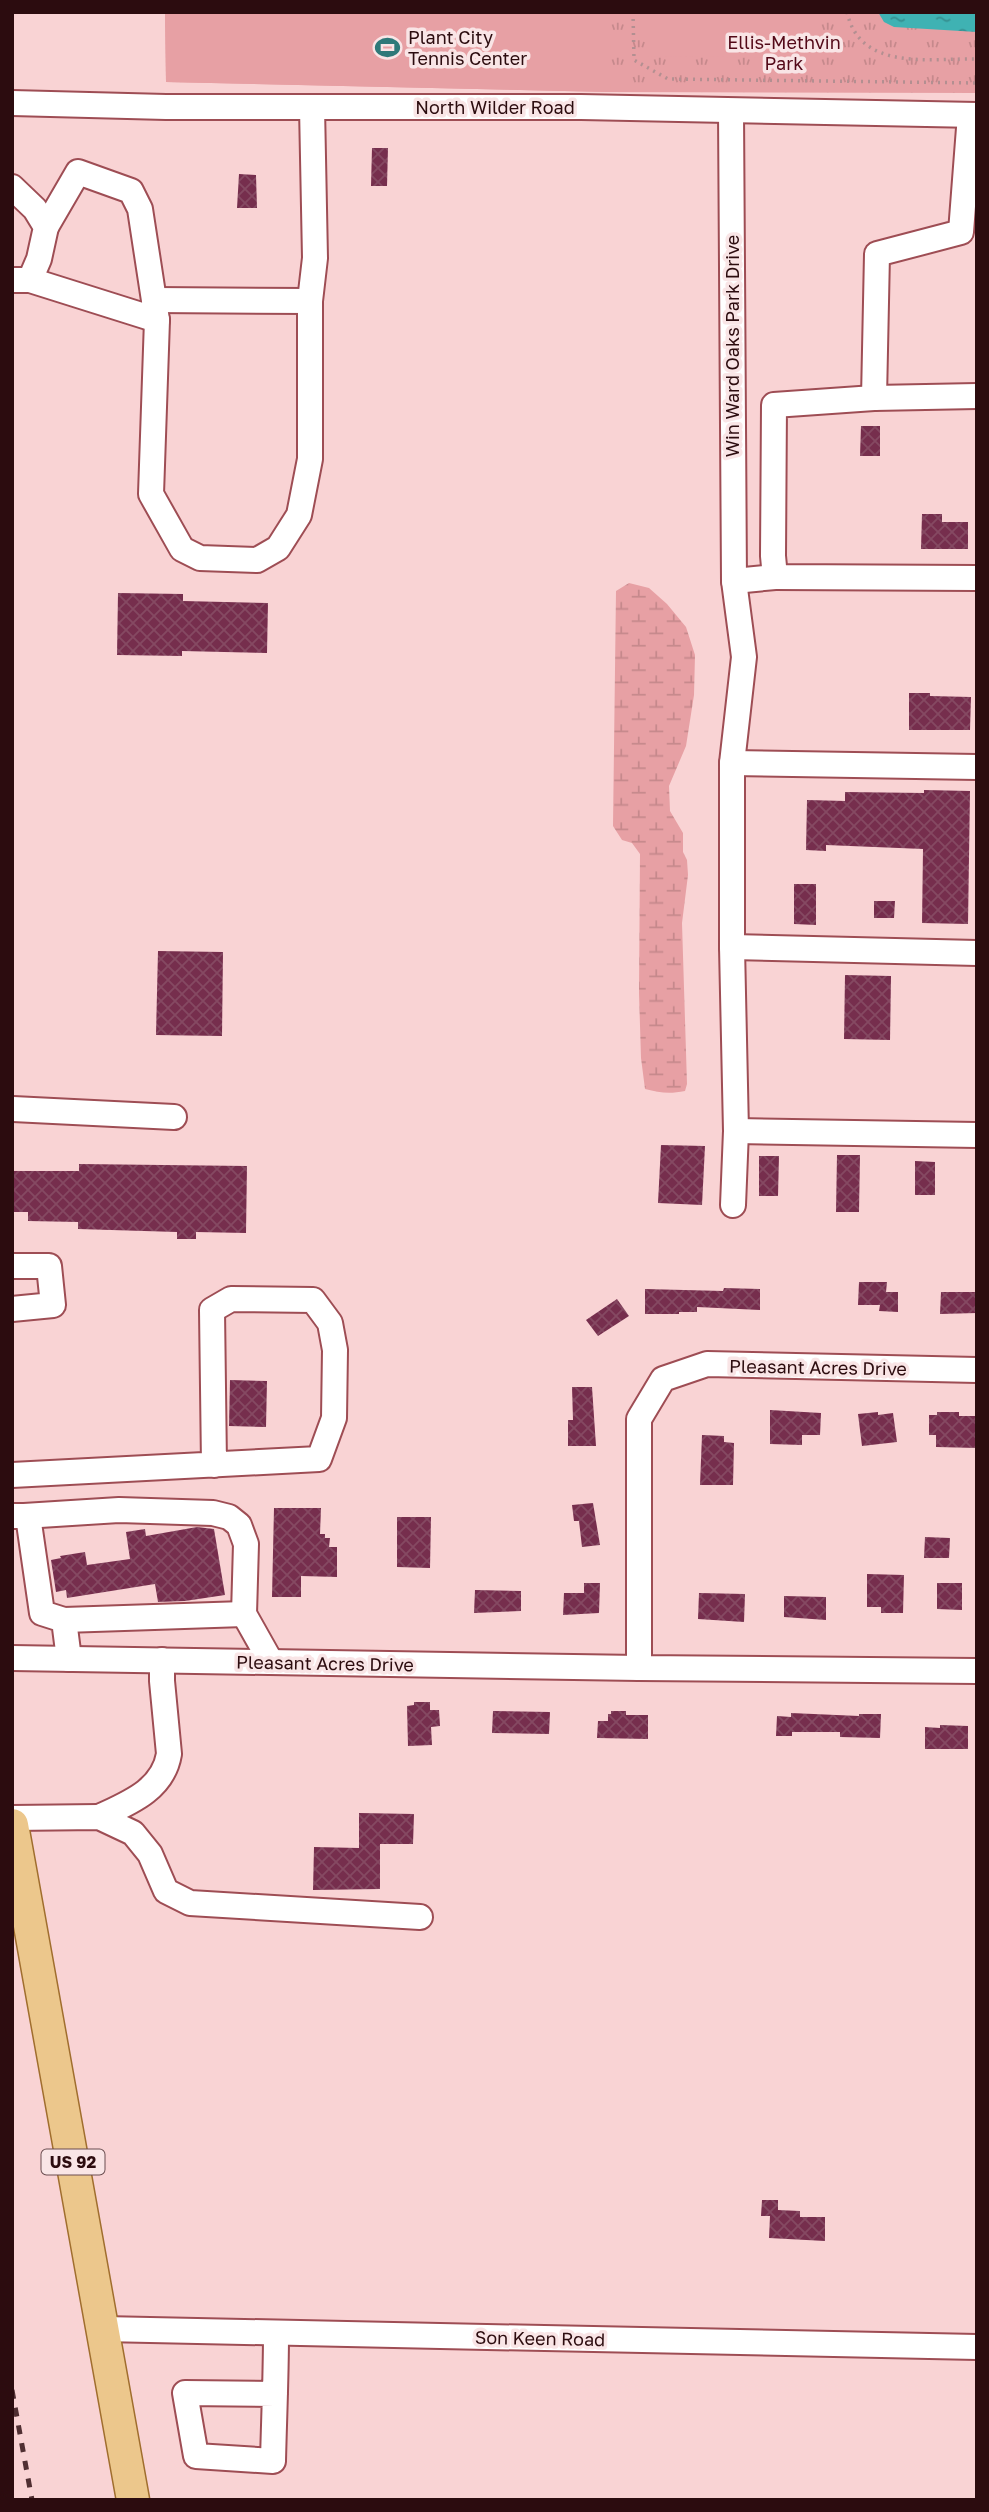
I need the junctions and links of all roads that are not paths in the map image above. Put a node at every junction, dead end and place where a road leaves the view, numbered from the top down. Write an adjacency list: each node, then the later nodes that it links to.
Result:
1 (12, 103): 2 (street, North Wilder Road)
2 (312, 107): 3 (street, North Wilder Road); 8 (street)
3 (731, 111): 4 (street, North Wilder Road); 13 (street, Win Ward Oaks Park Drive)
4 (973, 115): 11 (street)
5 (12, 187): 6 (street)
6 (46, 227): 7 (street); 9 (street)
7 (21, 280): 9 (street)
8 (310, 301): 9 (street); 9 (street)
9 (156, 310)
10 (977, 396): 11 (street)
11 (874, 398): 12 (street)
12 (774, 405): 13 (street); 14 (street)
13 (733, 406): 16 (street, Win Ward Oaks Park Drive)
14 (775, 577): 15 (street); 16 (street)
15 (977, 578)
16 (734, 581): 17 (street, Win Ward Oaks Park Drive)
17 (732, 763): 18 (street); 19 (street, Win Ward Oaks Park Drive)
18 (977, 767)
19 (732, 947): 20 (street); 23 (street, Win Ward Oaks Park Drive)
20 (977, 953)
21 (13, 1107): 22 (street)
22 (174, 1116)
23 (736, 1131): 24 (street); 25 (street, Win Ward Oaks Park Drive)
24 (977, 1135)
25 (733, 1205)
26 (12, 1266): 27 (street)
27 (12, 1309)
28 (977, 1370): 38 (street, Pleasant Acres Drive)
29 (214, 1465): 29 (street); 30 (street)
30 (12, 1475)
31 (18, 1516): 32 (street); 33 (street)
32 (244, 1614): 33 (street); 37 (street)
33 (64, 1620): 35 (street)
34 (12, 1658): 35 (street, Pleasant Acres Drive)
35 (69, 1659): 36 (street, Pleasant Acres Drive)
36 (162, 1660): 37 (street, Pleasant Acres Drive); 40 (street)
37 (271, 1662): 38 (street, Pleasant Acres Drive)
38 (639, 1668): 39 (street, Pleasant Acres Drive)
39 (977, 1671)
40 (99, 1817): 41 (street); 43 (street)
41 (12, 1818)
42 (12, 1825): 44 (main road, US 92)
43 (420, 1917)
44 (103, 2329): 45 (street, Son Keen Road); 48 (main road, US 92)
45 (276, 2333): 46 (street, Son Keen Road); 47 (street)
46 (977, 2347)
47 (275, 2394)
48 (133, 2500)

